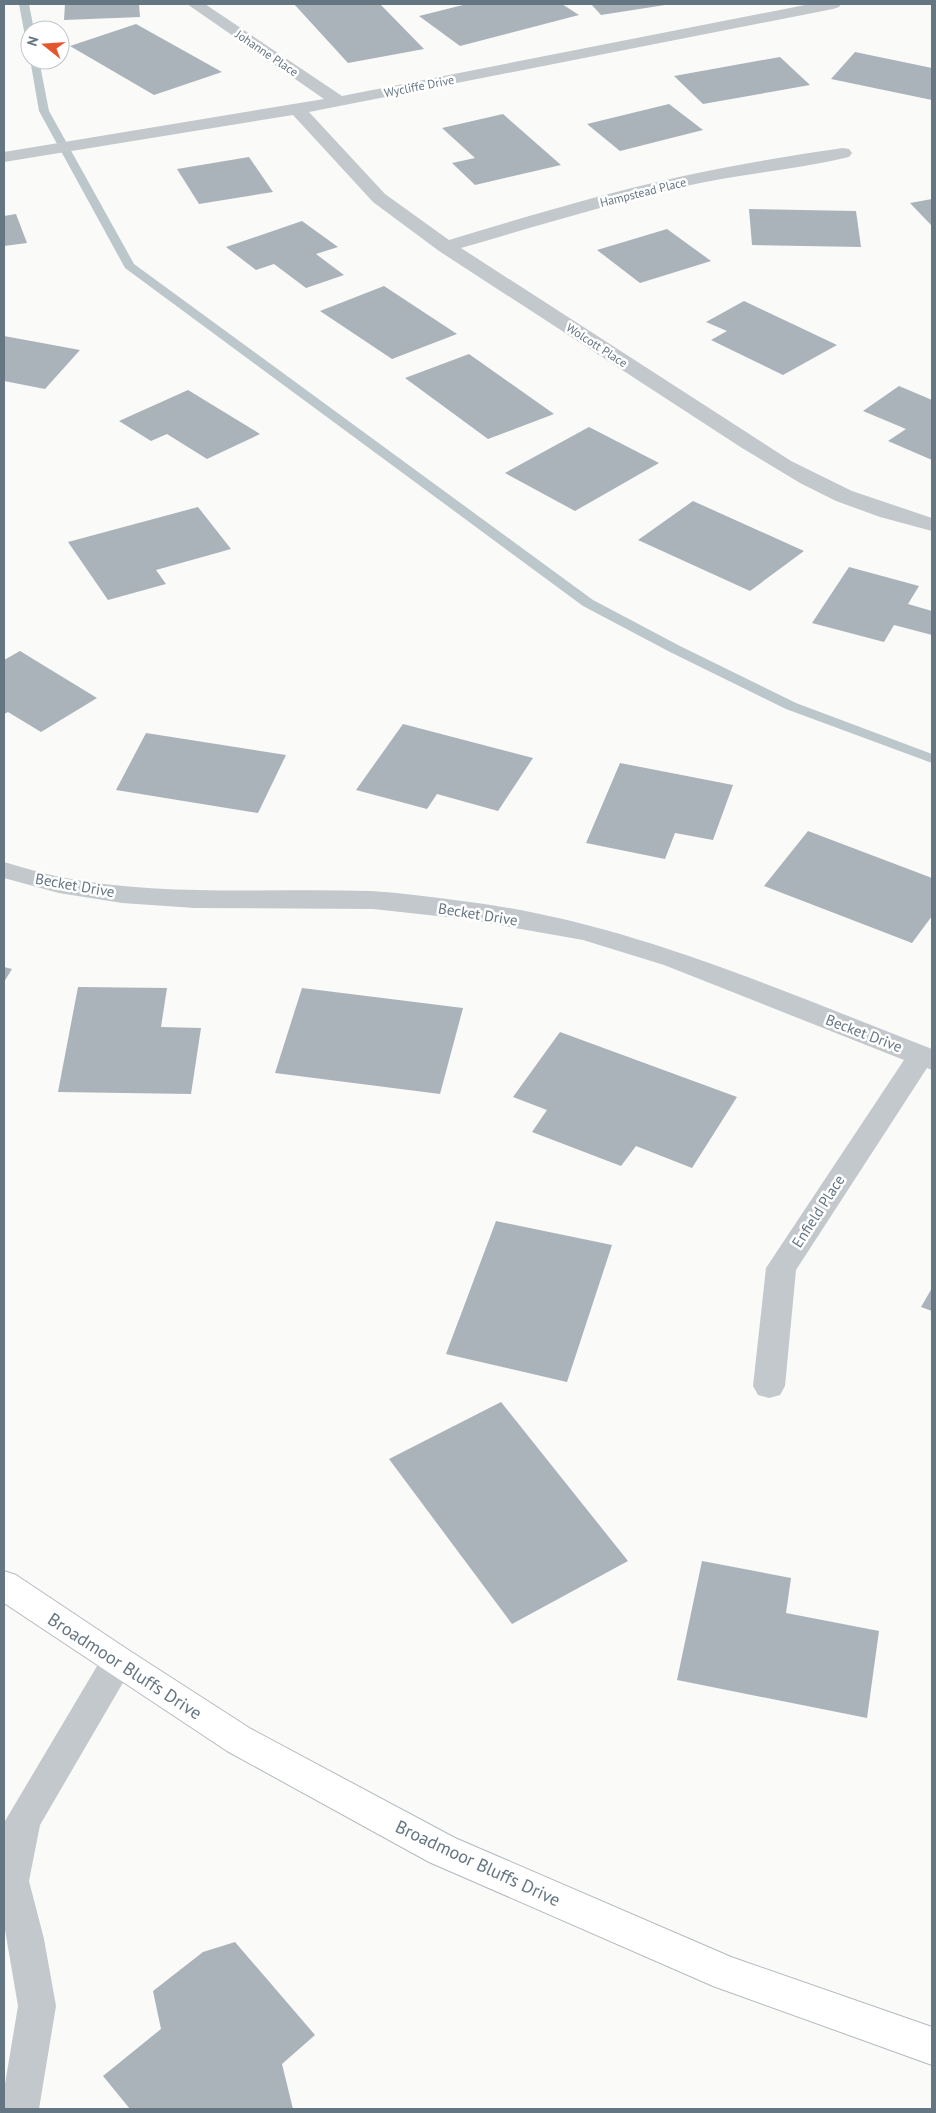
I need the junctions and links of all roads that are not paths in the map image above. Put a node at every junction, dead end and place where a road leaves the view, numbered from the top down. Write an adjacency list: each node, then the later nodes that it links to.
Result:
1 (195, 4): 3 (street, Johanne Place)
2 (833, 4): 3 (street, Wycliffe Drive)
3 (339, 102): 4 (street, Wycliffe Drive)
4 (298, 109): 6 (street, Wycliffe Drive); 7 (street, Wolcott Place)
5 (843, 153): 7 (street, Hampstead Place)
6 (7, 156)
7 (446, 247): 8 (street, Wolcott Place)
8 (932, 525)
9 (4, 870): 10 (street, Becket Drive)
10 (927, 1058): 11 (street, Enfield Place)
11 (769, 1386)
12 (4, 1585): 13 (street, Broadmoor Bluffs Drive)
13 (118, 1662): 14 (street, Broadmoor Bluffs Drive); 15 (street)
14 (932, 2046)
15 (20, 2109)

